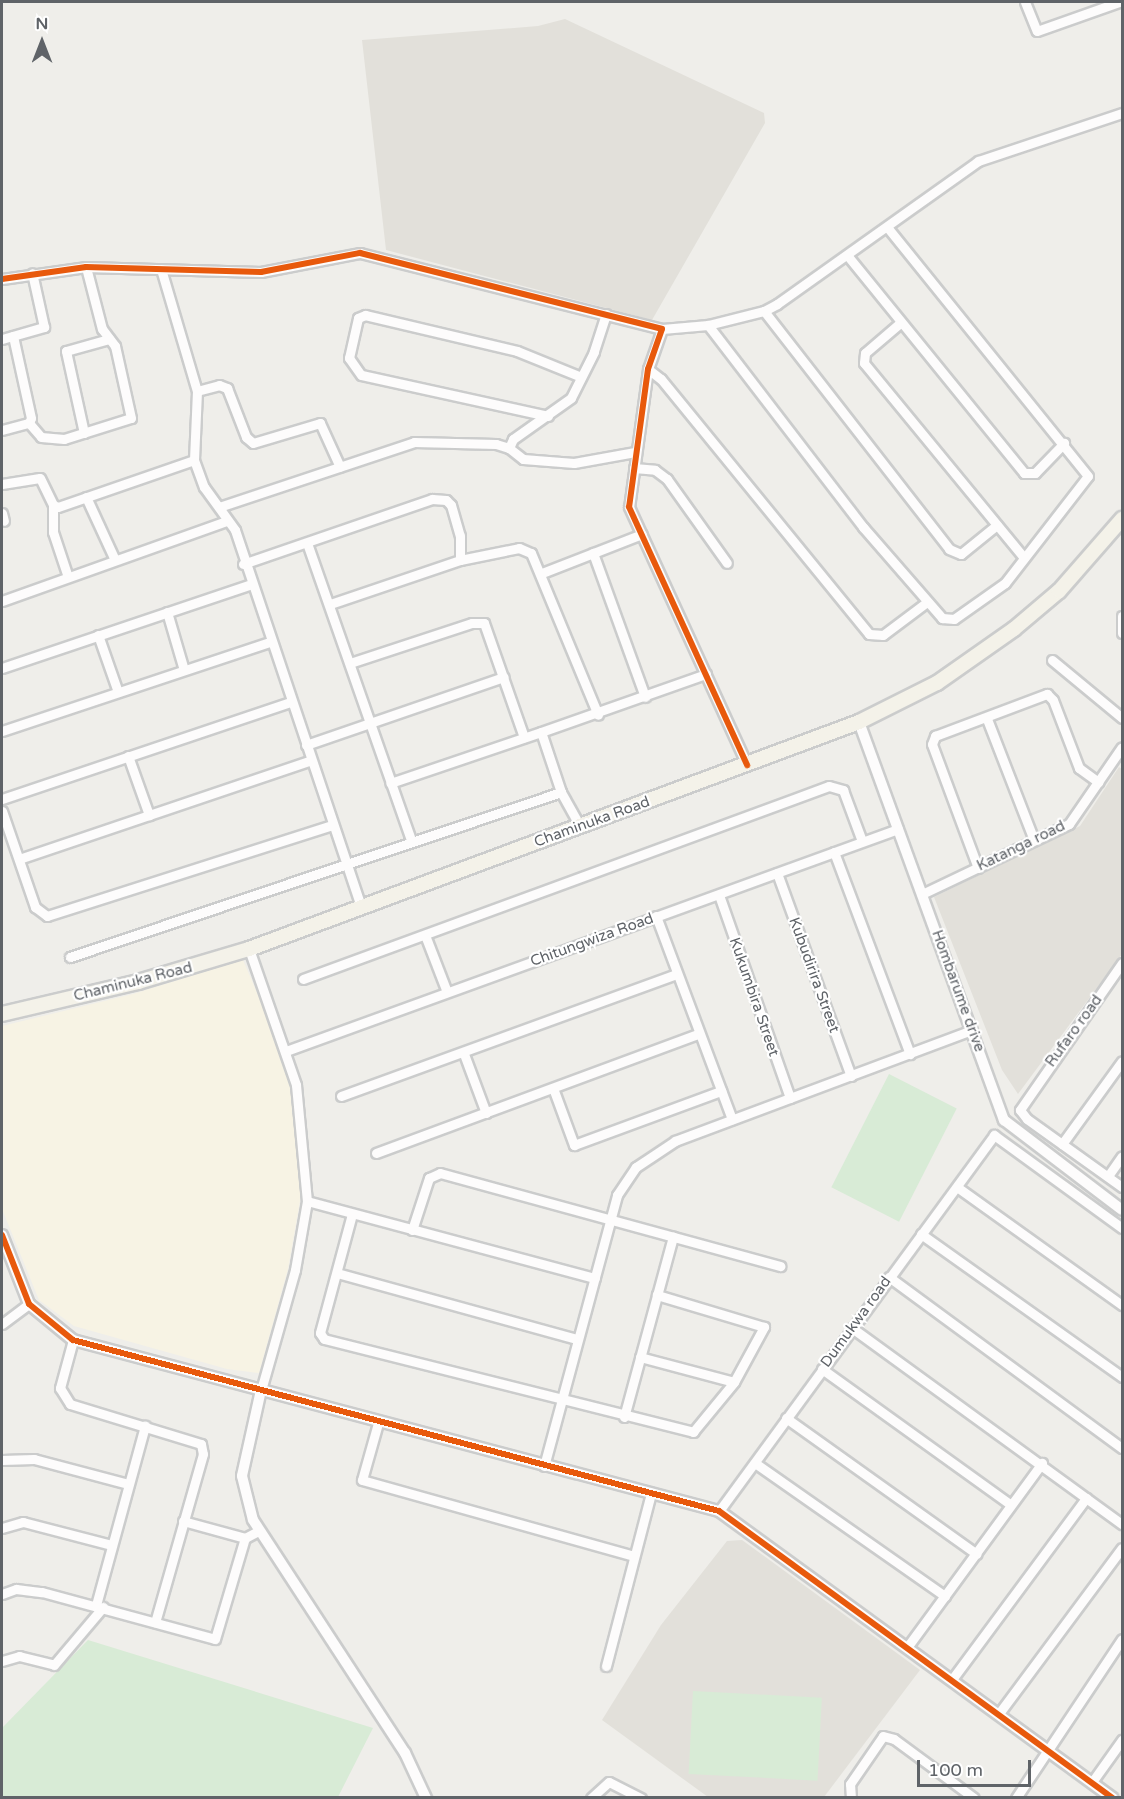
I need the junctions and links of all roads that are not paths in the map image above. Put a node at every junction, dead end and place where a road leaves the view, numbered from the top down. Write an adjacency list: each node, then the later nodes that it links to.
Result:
1 (1025, 2): 2 (street)
2 (1119, 2)
3 (1122, 113): 4 (street)
4 (888, 228): 5 (street); 25 (street)
5 (847, 255): 10 (street); 12 (street)
6 (86, 267): 7 (street); 8 (street); 17 (street)
7 (161, 269): 11 (street); 20 (street)
8 (32, 273): 9 (street); 15 (street)
9 (2, 279)
10 (764, 311): 13 (street); 37 (street)
11 (606, 314): 14 (street); 19 (street)
12 (900, 323): 25 (street); 37 (street)
13 (708, 325): 14 (street); 50 (street)
14 (662, 329): 18 (street)
15 (13, 336): 16 (street); 22 (street)
16 (2, 339)
17 (109, 339): 24 (street); 24 (street)
18 (648, 369): 27 (street); 50 (street)
19 (579, 376): 21 (street); 21 (street)
20 (197, 392): 28 (street); 29 (street)
21 (548, 416): 26 (street)
22 (29, 423): 23 (street); 24 (street)
23 (2, 430)
24 (84, 433)
25 (1064, 443): 41 (street)
26 (509, 448): 27 (street); 29 (street)
27 (635, 452): 30 (street)
28 (194, 459): 32 (street); 34 (street)
29 (340, 467): 34 (street)
30 (634, 468): 38 (street); 44 (street)
31 (2, 484): 33 (street)
32 (86, 497): 33 (street); 42 (street)
33 (52, 505): 47 (street)
34 (219, 507): 36 (street)
35 (1122, 519): 69 (main road, Chaminuka Road)
36 (226, 521): 42 (street); 45 (street)
37 (997, 525): 41 (street)
38 (642, 534): 40 (street); 61 (street)
39 (308, 543): 43 (street); 45 (street); 51 (street)
40 (593, 553): 46 (street); 64 (street)
41 (1024, 558): 50 (street)
42 (115, 560): 47 (street)
43 (460, 560): 46 (street); 51 (street)
44 (727, 563)
45 (243, 564): 48 (street)
46 (542, 573): 66 (street)
47 (68, 577): 49 (street)
48 (250, 584): 52 (street); 56 (street)
49 (2, 601)
50 (927, 602)
51 (330, 604): 58 (street)
52 (167, 612): 55 (street); 60 (street)
53 (1122, 616): 54 (street)
54 (1122, 633)
55 (98, 635): 59 (street); 63 (street)
56 (270, 642): 60 (street); 65 (street)
57 (1052, 660): 67 (street)
58 (350, 663): 62 (street); 70 (street)
59 (2, 668)
60 (184, 670): 63 (street)
61 (706, 674): 64 (street); 79 (street)
62 (504, 677): 70 (street); 73 (street)
63 (118, 692): 71 (street)
64 (645, 697): 66 (street)
65 (291, 702): 74 (street); 76 (street)
66 (598, 715): 72 (street)
67 (1122, 718)
68 (987, 719): 80 (street); 90 (street); 95 (street)
69 (859, 722): 79 (main road, Chaminuka Road); 88 (street, Hombarume drive)
70 (369, 723): 74 (street); 81 (street)
71 (2, 731)
72 (541, 732): 73 (street); 82 (street)
73 (524, 737): 81 (street)
74 (306, 745): 78 (street)
75 (1122, 747): 77 (street, Katanga road)
76 (128, 756): 83 (street); 85 (street)
77 (1119, 760): 80 (street, Katanga road)
78 (309, 761): 85 (street); 86 (street)
79 (747, 765): 87 (main road, Chaminuka Road)
80 (1098, 782): 90 (street, Katanga road)
81 (390, 783): 89 (street)
82 (561, 792): 87 (street); 89 (street)
83 (2, 799)
84 (2, 811): 93 (street)
85 (149, 815): 93 (street)
86 (332, 825): 93 (street); 94 (street)
87 (580, 826): 99 (main road, Chaminuka Road)
88 (898, 829): 91 (street, Chitungwiza Road); 97 (street, Hombarume drive)
89 (411, 840): 94 (street)
90 (1034, 840): 95 (street, Katanga road)
91 (862, 841): 92 (street, Chitungwiza Road); 101 (street)
92 (834, 852): 96 (street, Chitungwiza Road); 113 (street)
93 (19, 859)
94 (346, 863): 99 (street); 103 (street)
95 (978, 868): 97 (street, Katanga road)
96 (777, 873): 98 (street, Chitungwiza Road); 115 (street, Kubudirira Street)
97 (922, 894): 109 (street, Hombarume drive)
98 (719, 895): 100 (street, Chitungwiza Road); 119 (street, Kukumbira Street)
99 (361, 907): 102 (main road, Chaminuka Road)
100 (656, 916): 105 (street); 107 (street, Chitungwiza Road)
101 (425, 935): 106 (street); 107 (street)
102 (249, 949): 108 (main road, Chaminuka Road); 111 (street)
103 (70, 957)
104 (1122, 963): 122 (street, Rufaro road)
105 (677, 974): 110 (street); 112 (street)
106 (303, 978)
107 (447, 992): 111 (street, Chitungwiza Road)
108 (2, 1014)
109 (972, 1030): 113 (street); 129 (street, Hombarume drive)
110 (698, 1034): 116 (street); 117 (street)
111 (286, 1051): 128 (street)
112 (464, 1054): 118 (street); 120 (street)
113 (910, 1054): 115 (street)
114 (1122, 1061): 122 (street)
115 (851, 1076): 119 (street)
116 (553, 1088): 117 (street); 120 (street)
117 (721, 1091): 121 (street)
118 (341, 1096)
119 (790, 1098): 121 (street)
120 (486, 1113): 123 (street)
121 (732, 1119): 131 (street)
122 (1062, 1144): 125 (street)
123 (376, 1153)
124 (1122, 1156): 125 (street)
125 (1108, 1176): 127 (street)
126 (957, 1187): 132 (street, Dumukwa road); 134 (street, Dumukwa road); 143 (street)
127 (1122, 1187)
128 (308, 1201): 130 (street); 152 (street)
129 (1122, 1210)
130 (352, 1214): 133 (street); 138 (street)
131 (610, 1220): 133 (street); 136 (street); 140 (street)
132 (1122, 1228)
133 (412, 1230): 140 (street)
134 (921, 1234): 139 (street, Dumukwa road); 150 (street)
135 (2, 1235): 142 (street)
136 (673, 1237): 137 (street); 141 (street)
137 (781, 1266)
138 (337, 1273): 146 (street); 153 (street)
139 (889, 1277): 145 (street, Dumukwa road); 158 (street)
140 (595, 1278): 146 (street)
141 (657, 1294): 148 (street); 151 (street)
142 (29, 1304): 144 (street); 147 (street)
143 (1122, 1305)
144 (2, 1324)
145 (852, 1328): 149 (street, Dumukwa road); 161 (street)
146 (577, 1339): 153 (street)
147 (73, 1340): 152 (street); 157 (street)
148 (640, 1357): 151 (street); 154 (street)
149 (822, 1369): 155 (street, Dumukwa road); 166 (street)
150 (1122, 1377)
151 (734, 1382): 154 (street)
152 (261, 1390): 156 (street); 171 (street)
153 (560, 1400): 154 (street); 162 (street)
154 (624, 1417)
155 (786, 1418): 160 (street, Dumukwa road); 175 (street)
156 (378, 1423): 162 (street); 176 (street)
157 (145, 1426): 163 (street); 168 (street)
158 (1122, 1448)
159 (2, 1460): 163 (street)
160 (755, 1463): 167 (street, Dumukwa road); 178 (street)
161 (1042, 1463): 165 (street); 166 (street)
162 (544, 1467): 164 (street)
163 (128, 1484): 173 (street)
164 (651, 1493): 167 (street); 176 (street)
165 (1086, 1498): 169 (street); 185 (street)
166 (1010, 1504): 175 (street)
167 (719, 1511): 182 (street)
168 (183, 1521): 172 (street); 180 (street)
169 (1122, 1524)
170 (2, 1528): 173 (street)
171 (258, 1531): 172 (street); 190 (street)
172 (245, 1539): 180 (street)
173 (112, 1545): 179 (street)
174 (1122, 1548): 186 (street)
175 (977, 1554): 178 (street)
176 (634, 1556): 184 (street)
177 (2, 1593): 179 (street)
178 (945, 1596): 182 (street)
179 (100, 1606): 180 (street); 183 (street)
180 (155, 1622)
181 (1122, 1639): 188 (street)
182 (908, 1646): 185 (street)
183 (2, 1661)
184 (606, 1666)
185 (953, 1678): 186 (street)
186 (1000, 1712): 188 (street)
187 (1122, 1740): 189 (street)
188 (1048, 1750): 189 (street); 195 (street)
189 (1092, 1782): 196 (street)
190 (426, 1797)
191 (591, 1797): 192 (street)
192 (641, 1797)
193 (851, 1797): 194 (street)
194 (974, 1797)
195 (1016, 1797)
196 (1113, 1797)

